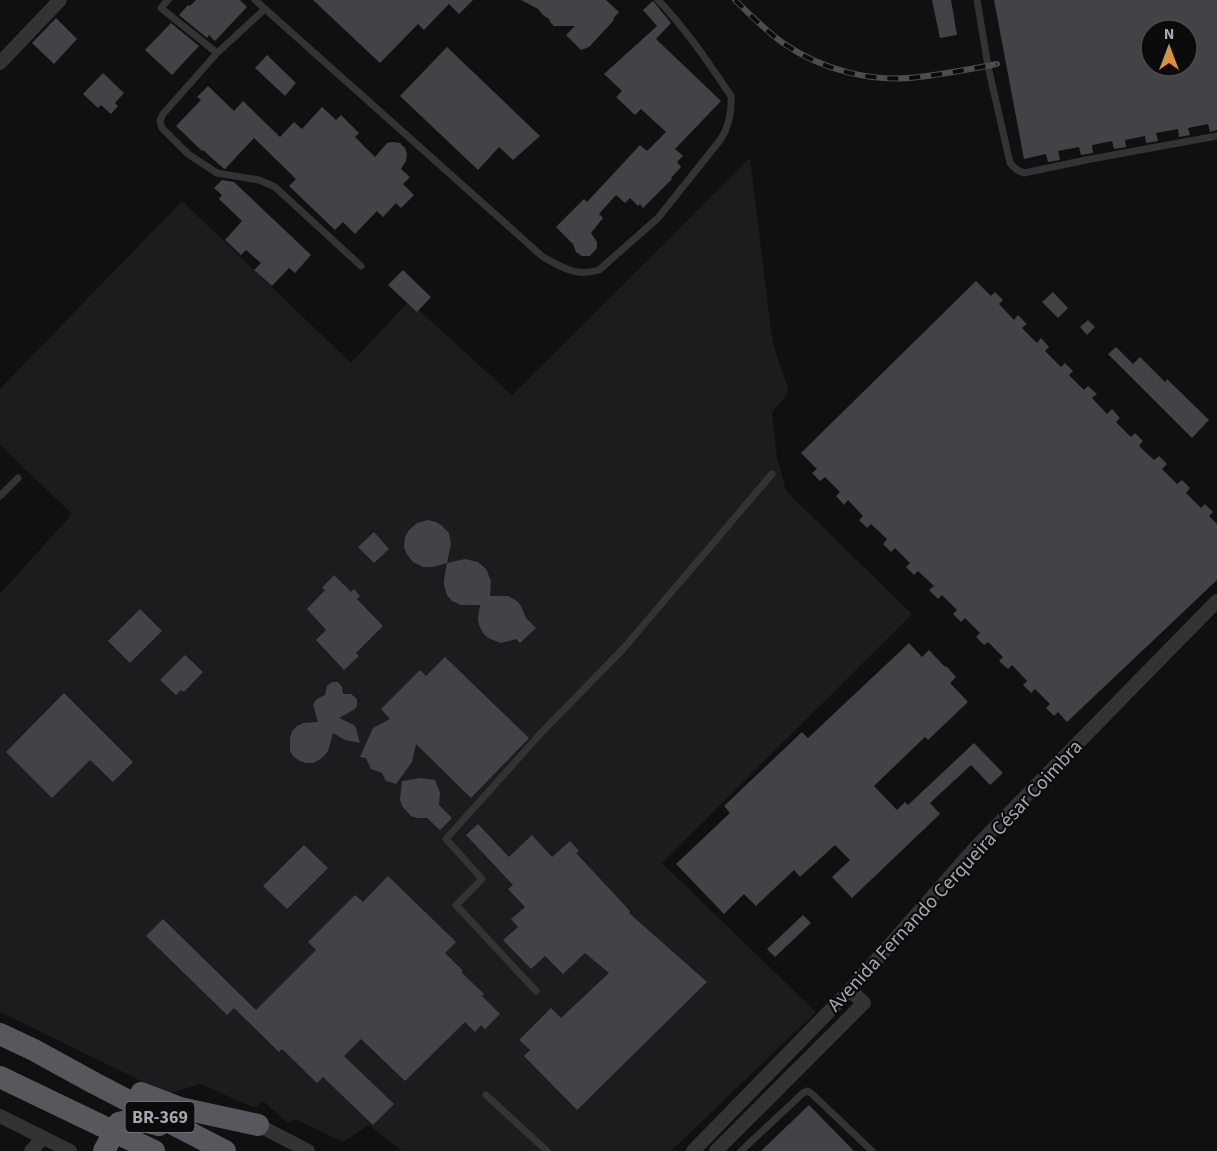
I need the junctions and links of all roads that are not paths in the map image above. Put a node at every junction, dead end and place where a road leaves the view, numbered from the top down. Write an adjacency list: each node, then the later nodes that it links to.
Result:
1 (60, 0): 8 (street)
2 (168, 0): 7 (lane)
3 (255, 0): 6 (lane)
4 (657, 0): 6 (lane)
5 (977, 0): 9 (lane)
6 (265, 9): 7 (lane)
7 (217, 53): 10 (lane)
8 (0, 63)
9 (1217, 136)
10 (361, 267)
11 (772, 474): 16 (lane)
12 (18, 478): 13 (lane)
13 (0, 496)
14 (1217, 601): 15 (street, Avenida Fernando Cerqueira César Coimbra)
15 (850, 990): 31 (street, Avenida Fernando Cerqueira César Coimbra); 32 (street)
16 (536, 991)
17 (0, 1034): 18 (highway, BR-369)
18 (55, 1061): 22 (highway); 28 (highway, BR-369)
19 (0, 1077): 24 (highway, BR-369)
20 (486, 1095): 30 (lane)
21 (0, 1116): 23 (street)
22 (258, 1125): 29 (street)
23 (43, 1138): 25 (street); 26 (street)
24 (109, 1141): 27 (highway, BR-369); 28 (highway)
25 (32, 1151)
26 (70, 1151)
27 (154, 1151)
28 (225, 1151)
29 (308, 1151)
30 (548, 1151)
31 (693, 1151)
32 (716, 1151)
33 (741, 1151): 34 (lane)
34 (872, 1151)

